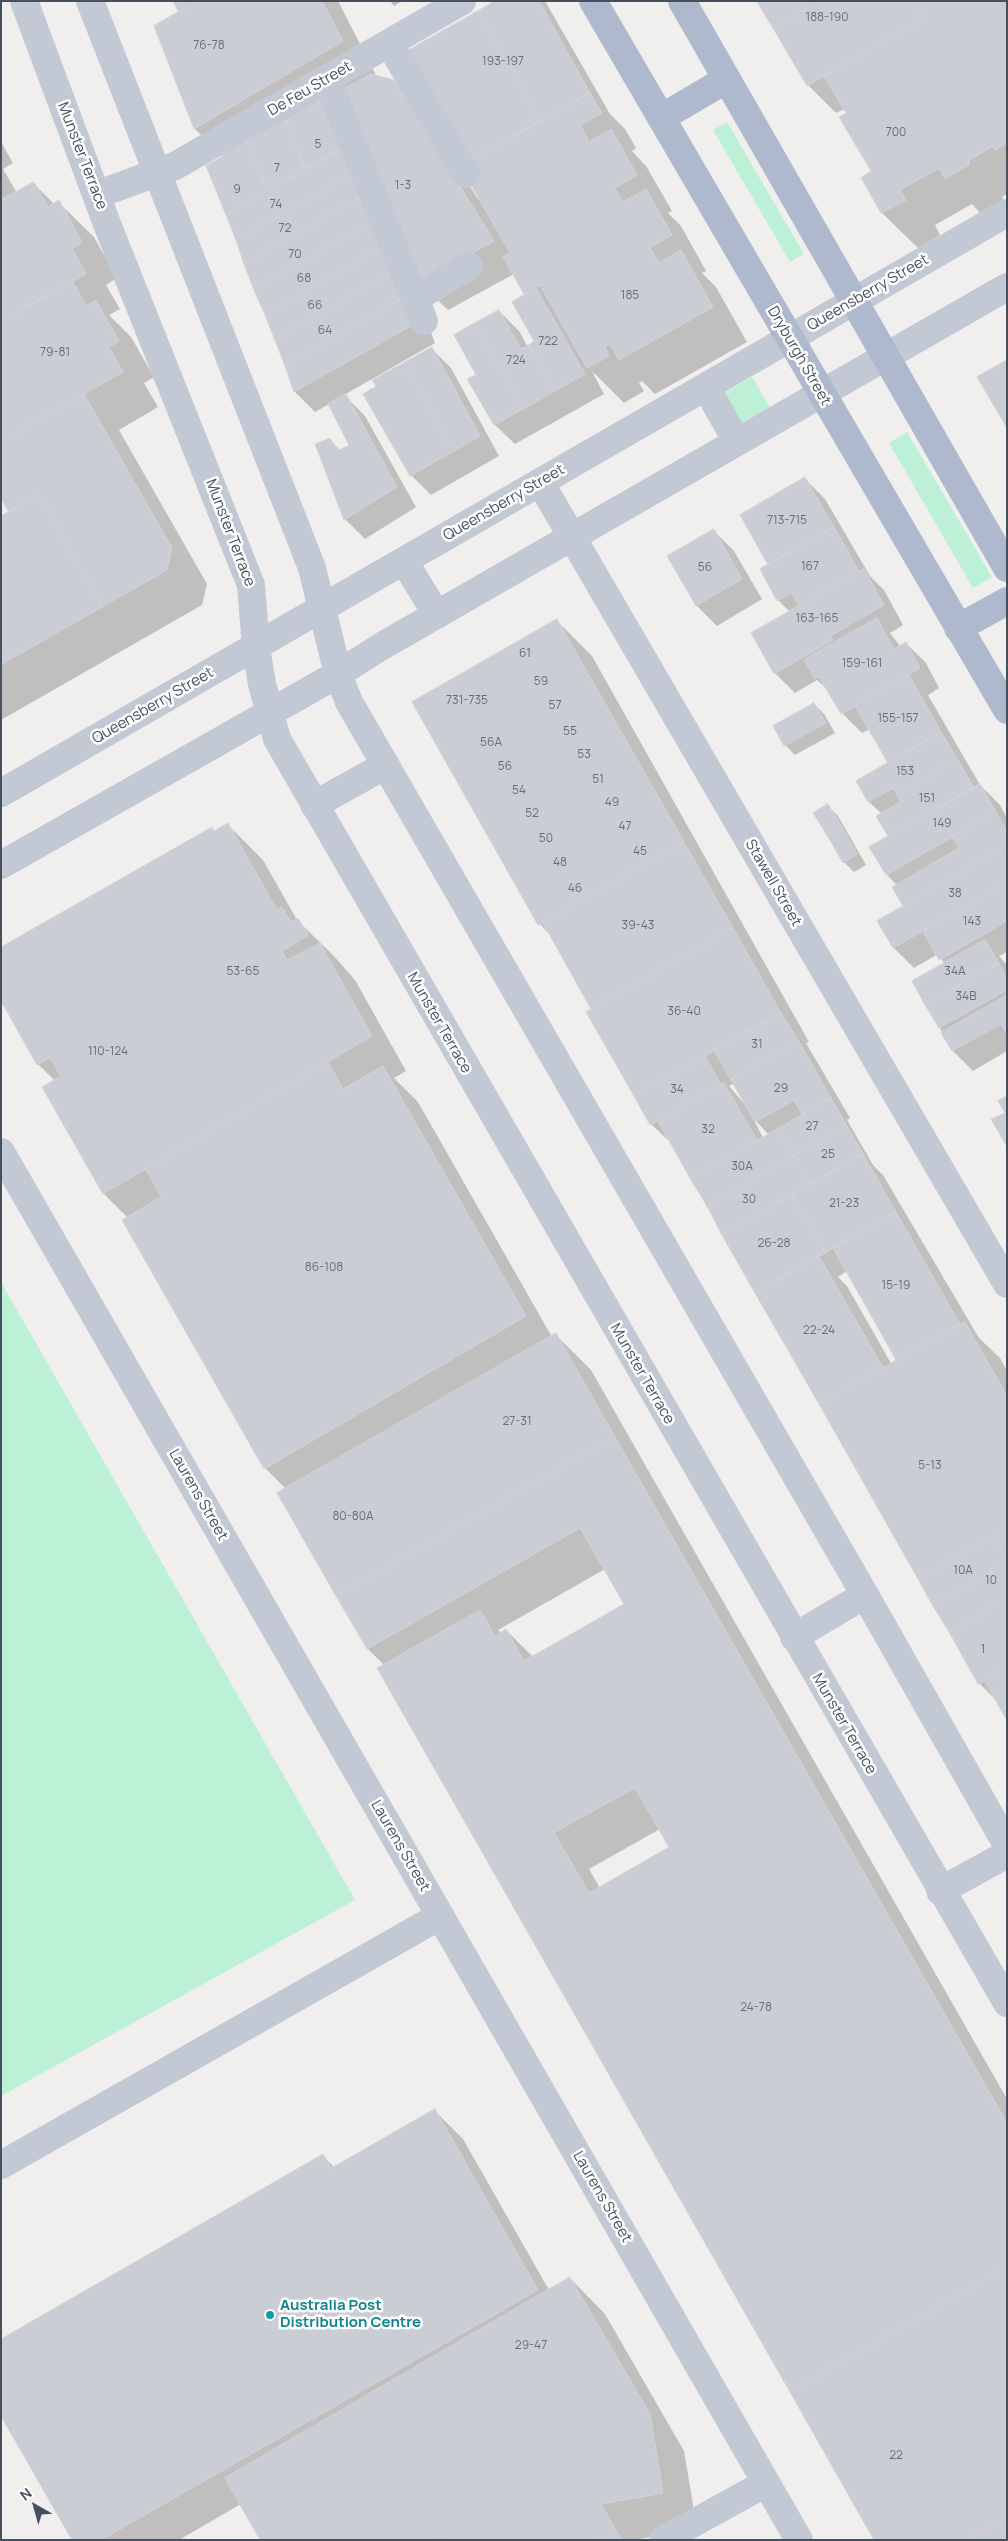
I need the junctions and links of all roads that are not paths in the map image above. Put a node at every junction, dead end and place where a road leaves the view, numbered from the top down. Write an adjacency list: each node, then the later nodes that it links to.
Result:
1 (24, 1): 12 (street, Munster Terrace)
2 (90, 1): 10 (street)
3 (462, 1): 6 (street, De Feu Street)
4 (593, 1): 9 (main road, Dryburgh Street)
5 (682, 1): 8 (main road)
6 (389, 43): 7 (street, De Feu Street); 11 (street)
7 (327, 79): 10 (street, De Feu Street); 14 (street)
8 (727, 79): 9 (main road); 16 (main road)
9 (661, 118): 17 (main road, Dryburgh Street)
10 (156, 173): 12 (street, De Feu Street); 27 (street)
11 (466, 174)
12 (96, 195): 30 (street, Munster Terrace)
13 (1007, 213): 16 (street, Queensberry Street)
14 (469, 266)
15 (1007, 287): 18 (street)
16 (853, 301): 17 (street, Queensberry Street); 18 (main road)
17 (789, 338): 19 (street, Queensberry Street); 20 (main road, Dryburgh Street)
18 (885, 357): 20 (street); 25 (main road)
19 (706, 387): 21 (street); 22 (street, Queensberry Street)
20 (821, 394): 21 (street); 29 (main road, Dryburgh Street)
21 (737, 442): 23 (street)
22 (540, 482): 23 (street, Stawell Street); 24 (street, Queensberry Street)
23 (572, 537): 28 (street); 39 (street, Stawell Street)
24 (404, 561): 27 (street, Queensberry Street); 28 (street)
25 (1007, 568)
26 (1007, 601): 29 (main road)
27 (322, 609): 30 (street, Queensberry Street); 31 (street)
28 (437, 615): 31 (street)
29 (958, 628): 32 (main road, Dryburgh Street)
30 (256, 647): 33 (street, Munster Terrace); 35 (street, Queensberry Street)
31 (338, 674): 33 (street); 34 (street)
32 (1007, 710)
33 (269, 713): 36 (street, Munster Terrace); 37 (street)
34 (386, 765): 36 (street); 40 (street)
35 (1, 793)
36 (314, 805): 41 (street, Munster Terrace)
37 (1, 865)
38 (1, 1152): 45 (street, Laurens Street)
39 (1007, 1284)
40 (865, 1595): 41 (street); 42 (street)
41 (794, 1637): 44 (street, Munster Terrace)
42 (1007, 1845)
43 (1007, 1854): 44 (street)
44 (940, 1891): 46 (street, Munster Terrace)
45 (440, 1916): 47 (street); 48 (street, Laurens Street)
46 (1003, 1988)
47 (1, 2165)
48 (766, 2483): 49 (street); 50 (street, Laurens Street)
49 (663, 2540)
50 (799, 2540)

